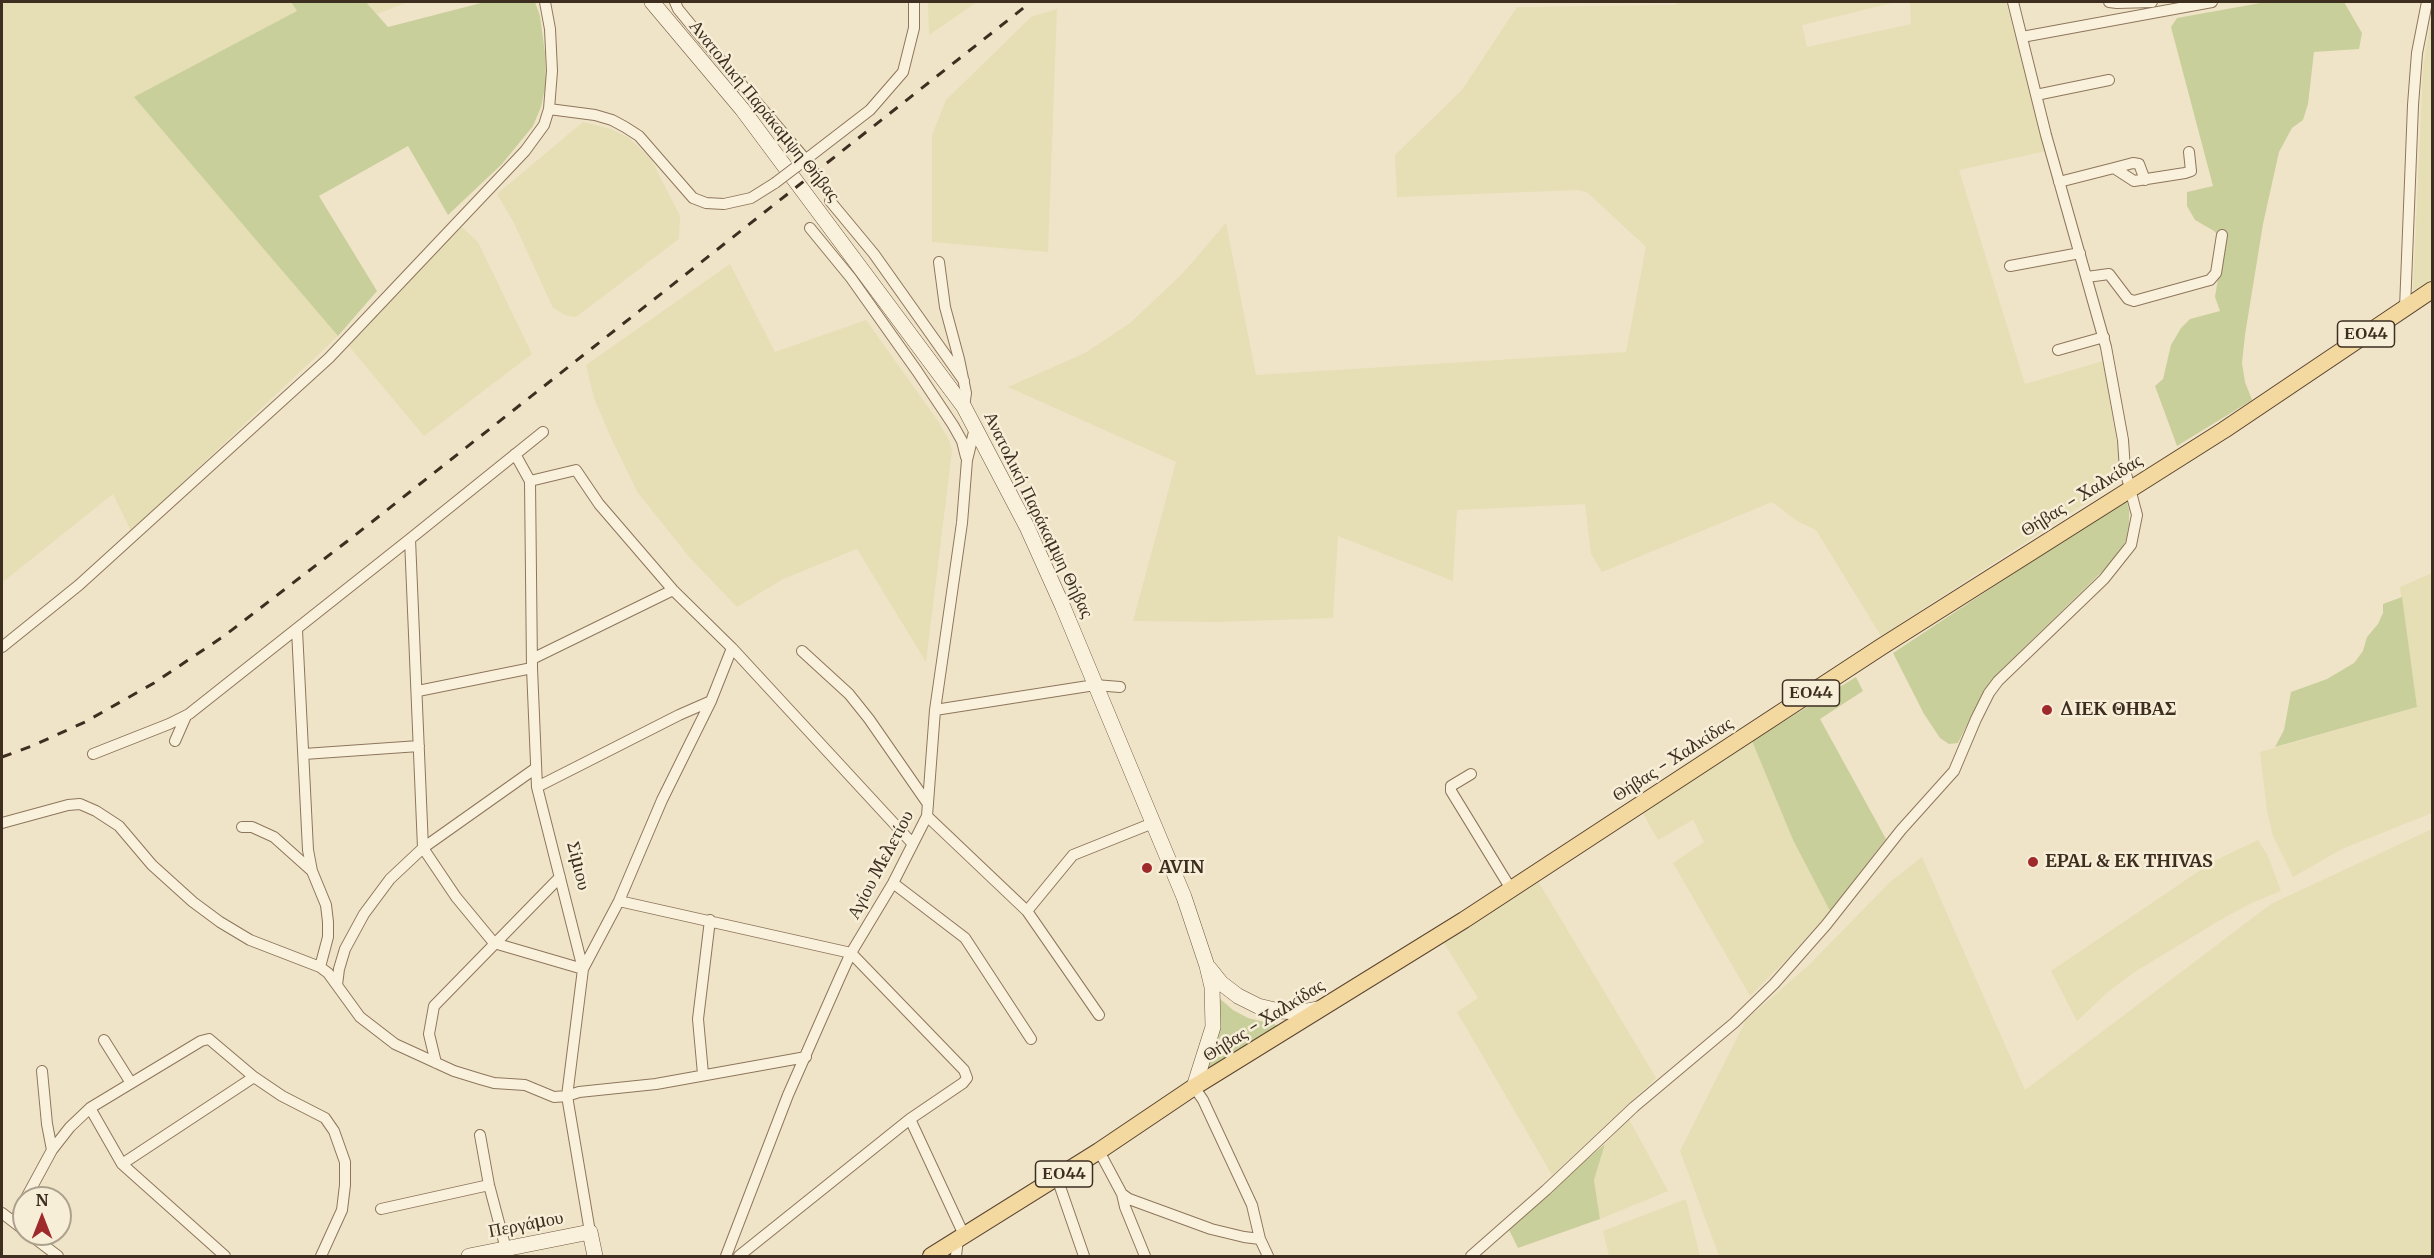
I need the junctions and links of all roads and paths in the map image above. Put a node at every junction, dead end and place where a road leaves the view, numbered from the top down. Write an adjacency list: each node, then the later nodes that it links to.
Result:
1 (545, 2): 14 (street)
2 (652, 2): 32 (main road, Ανατολική Παράκαμψη Θήβας)
3 (675, 2): 16 (street)
4 (914, 2): 16 (street)
5 (2013, 2): 11 (street)
6 (2109, 2): 7 (street)
7 (2152, 2)
8 (2212, 2): 10 (street)
9 (2427, 2): 28 (street)
10 (2170, 6): 11 (street)
11 (2022, 37): 13 (street)
12 (2109, 80): 13 (street)
13 (2036, 95): 19 (street)
14 (549, 110): 16 (street, bridge); 42 (street)
15 (2189, 152): 18 (street)
16 (806, 160)
17 (2114, 168): 18 (street); 18 (street); 19 (street)
18 (2145, 180)
19 (2059, 182): 23 (street)
20 (831, 201): 31 (street)
21 (810, 228): 36 (street)
22 (2222, 235): 26 (street)
23 (2080, 253): 25 (street); 26 (street)
24 (939, 262): 31 (street)
25 (2010, 266)
26 (2086, 277): 29 (street)
27 (2433, 290): 28 (main road, Θήβας - Χαλκίδας / ΕΟ44)
28 (2405, 308): 38 (main road, Θήβας - Χαλκίδας / ΕΟ44)
29 (2104, 337): 30 (street); 38 (street)
30 (2058, 350)
31 (963, 381): 32 (street)
32 (963, 407): 33 (main road, Ανατολική Παράκαμψη Θήβας)
33 (975, 428): 36 (street, Αγίου Μελετίου); 46 (main road, Ανατολική Παράκαμψη Θήβας)
34 (543, 432): 35 (street)
35 (515, 454): 37 (street); 39 (street)
36 (967, 460): 50 (street, Αγίου Μελετίου)
37 (530, 482): 40 (street); 45 (street, Σίμιου)
38 (2131, 487): 69 (main road, Θήβας - Χαλκίδας / ΕΟ44); 119 (street)
39 (410, 538): 41 (street); 48 (street)
40 (673, 590): 43 (street); 45 (street)
41 (297, 630): 51 (street); 55 (street)
42 (2, 648)
43 (732, 648): 49 (street); 64 (street)
44 (802, 651): 59 (street)
45 (532, 664): 48 (street); 56 (street, Σίμιου)
46 (1095, 685): 47 (street); 50 (street); 62 (main road, Ανατολική Παράκαμψη Θήβας)
47 (1120, 687)
48 (418, 690): 53 (street)
49 (711, 701): 58 (street); 70 (street)
50 (935, 710): 59 (street, Αγίου Μελετίου)
51 (186, 716): 52 (street); 54 (street)
52 (175, 741)
53 (419, 746): 55 (street); 65 (street)
54 (93, 754)
55 (304, 754): 66 (street)
56 (536, 768): 58 (street, Σίμιου); 65 (street)
57 (1471, 774): 69 (street)
58 (537, 787): 67 (street, Σίμιου)
59 (928, 804): 60 (street, Αγίου Μελετίου)
60 (927, 816): 64 (street, Αγίου Μελετίου); 71 (street)
61 (2, 823): 76 (street)
62 (1153, 823): 71 (street); 75 (main road, Ανατολική Παράκαμψη Θήβας)
63 (242, 827): 66 (street)
64 (912, 843): 68 (street, Αγίου Μελετίου)
65 (423, 848): 73 (street); 78 (street)
66 (312, 871): 76 (street)
67 (561, 877): 73 (street); 77 (street, Σίμιου)
68 (893, 883): 74 (street, Αγίου Μελετίου); 81 (street)
69 (1511, 889): 79 (main road, Θήβας - Χαλκίδας / ΕΟ44)
70 (619, 901): 72 (street); 77 (street)
71 (1027, 911): 80 (street)
72 (710, 920): 74 (street); 86 (street)
73 (494, 943): 77 (street); 84 (street)
74 (851, 953): 83 (street, Αγίου Μελετίου); 92 (street)
75 (1208, 966): 79 (main road); 89 (main road, Ανατολική Παράκαμψη Θήβας)
76 (320, 967): 78 (street)
77 (583, 969): 90 (street, Σίμιου)
78 (337, 985): 84 (street)
79 (1322, 1009): 89 (main road, Θήβας - Χαλκίδας / ΕΟ44)
80 (1099, 1015)
81 (1030, 1039)
82 (104, 1040): 88 (street)
83 (806, 1057): 86 (street); 112 (street, Αγίου Μελετίου)
84 (436, 1063): 90 (street)
85 (42, 1071): 94 (street)
86 (703, 1074): 90 (street)
87 (254, 1077): 88 (street); 96 (street); 109 (street)
88 (131, 1083): 91 (street)
89 (1194, 1088): 95 (main road, Θήβας - Χαλκίδας / ΕΟ44); 104 (street)
90 (567, 1096): 102 (street, Σίμιου)
91 (90, 1108): 94 (street); 96 (street)
92 (910, 1119): 103 (street); 113 (street)
93 (480, 1135): 98 (street)
94 (52, 1150): 99 (street)
95 (1099, 1151): 97 (main road, Θήβας - Χαλκίδας / ΕΟ44); 100 (street)
96 (122, 1164): 108 (street)
97 (1057, 1178): 103 (main road, Θήβας - Χαλκίδας / ΕΟ44); 116 (street)
98 (489, 1185): 101 (street); 106 (street)
99 (33, 1186)
100 (1122, 1194): 104 (street); 117 (street)
101 (381, 1209)
102 (590, 1232): 106 (main road, Περγάμου); 111 (main road, Σίμιου)
103 (961, 1237): 114 (main road, Θήβας - Χαλκίδας / ΕΟ44); 115 (street)
104 (1260, 1239): 118 (street)
105 (44, 1246): 107 (street)
106 (506, 1249): 110 (main road, Περγάμου)
107 (58, 1257)
108 (225, 1257)
109 (321, 1257)
110 (469, 1257)
111 (595, 1257)
112 (726, 1257)
113 (739, 1257)
114 (932, 1257)
115 (956, 1257)
116 (1084, 1257)
117 (1145, 1257)
118 (1268, 1257)
119 (1471, 1257)

